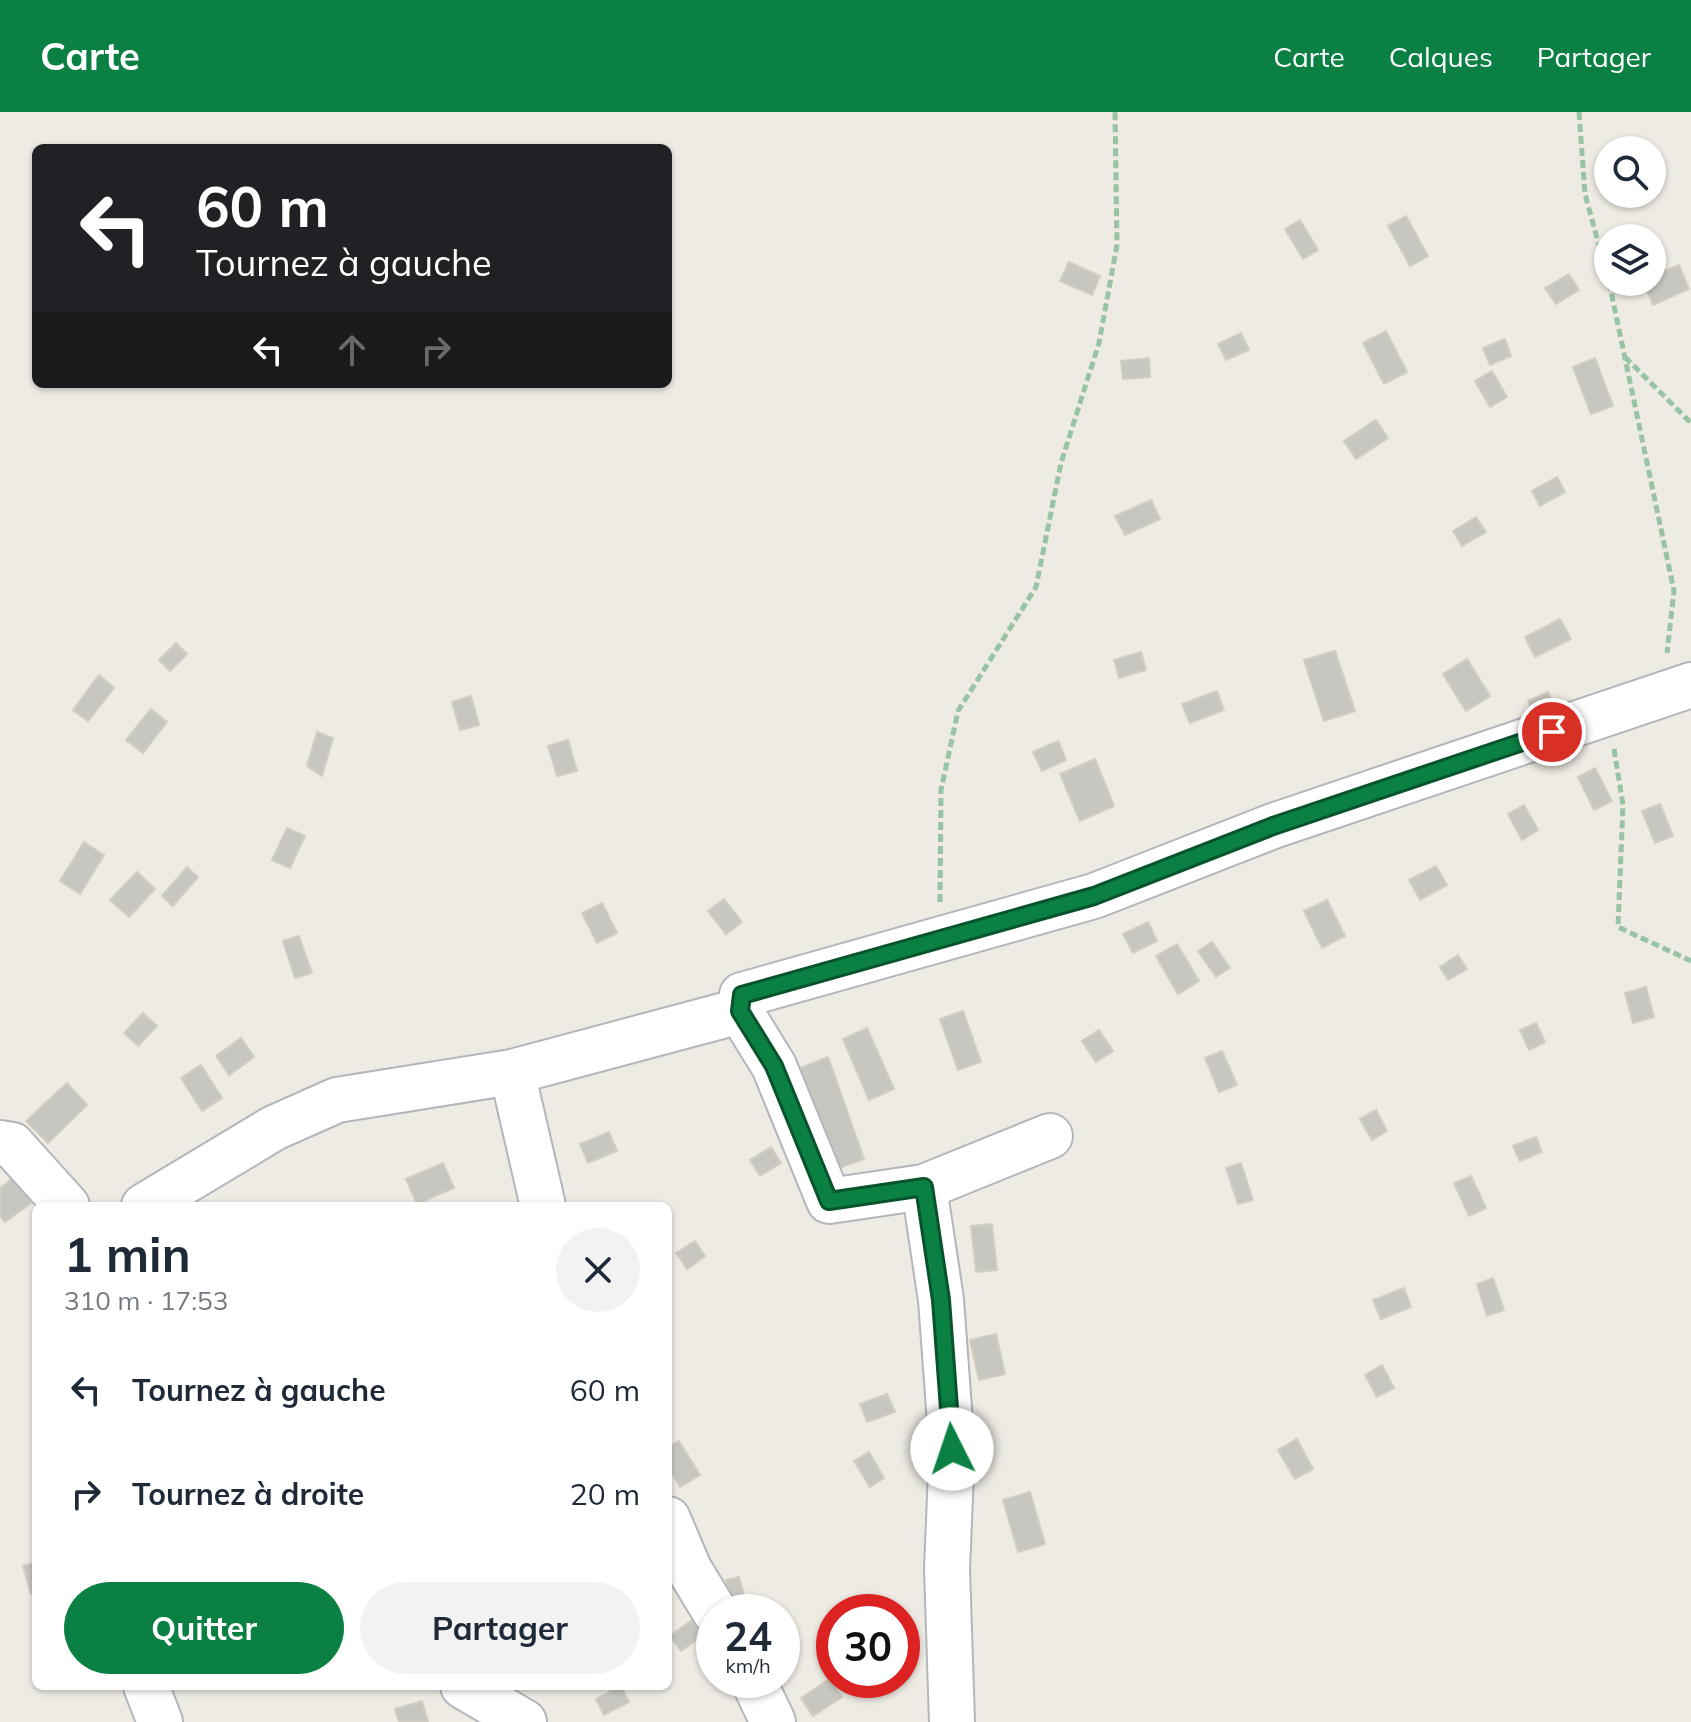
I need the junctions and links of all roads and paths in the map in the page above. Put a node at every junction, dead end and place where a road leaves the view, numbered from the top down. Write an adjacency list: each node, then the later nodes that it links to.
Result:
1 (1115, 112): 9 (path)
2 (1579, 112): 3 (path)
3 (1594, 228)
4 (1611, 296): 5 (path)
5 (1624, 356): 6 (path); 7 (path)
6 (1691, 423)
7 (1677, 690): 8 (street)
8 (1608, 713): 9 (street); 10 (path)
9 (930, 942): 11 (street)
10 (1691, 961)
11 (740, 1011): 12 (street); 15 (street)
12 (512, 1072): 17 (street); 18 (street)
13 (1050, 1136): 15 (street)
14 (0, 1143): 16 (street)
15 (924, 1187): 27 (street)
16 (63, 1202)
17 (151, 1202)
18 (542, 1202)
19 (672, 1529): 20 (street)
20 (704, 1594)
21 (148, 1690): 25 (street)
22 (469, 1690): 24 (street)
23 (762, 1698): 26 (street)
24 (511, 1718)
25 (160, 1722)
26 (773, 1722)
27 (952, 1722)

